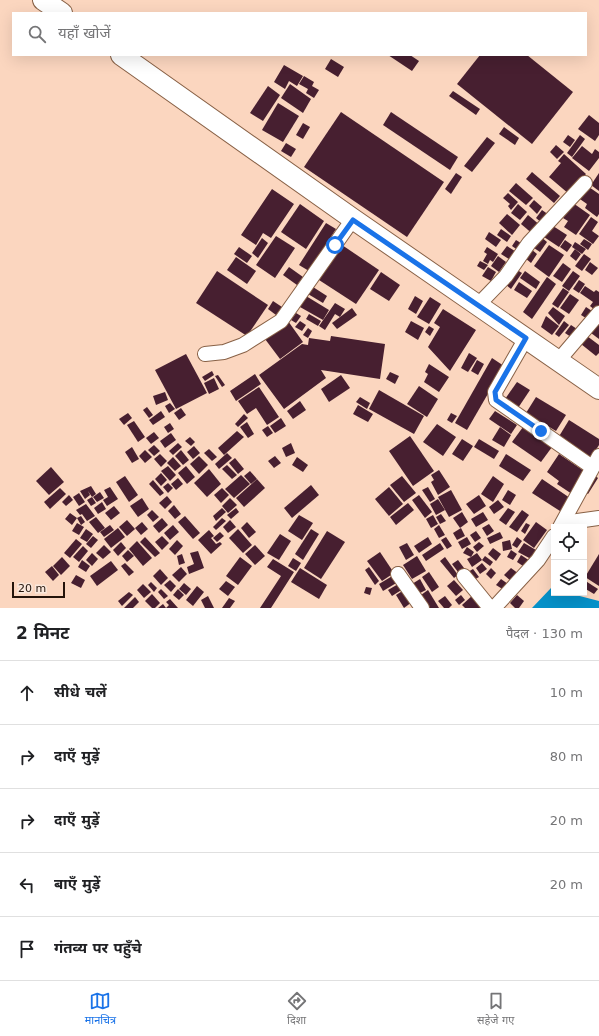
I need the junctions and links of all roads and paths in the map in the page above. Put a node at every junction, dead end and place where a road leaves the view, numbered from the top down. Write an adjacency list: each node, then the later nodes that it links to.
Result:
1 (43, 0): 2 (main road)
2 (61, 12)
3 (122, 56): 5 (main road)
4 (584, 183): 6 (street)
5 (353, 220): 6 (main road); 9 (street)
6 (478, 304): 8 (main road)
7 (599, 313): 10 (street)
8 (526, 338): 10 (main road); 12 (street)
9 (205, 354)
10 (558, 360): 11 (main road)
11 (599, 389)
12 (596, 462): 14 (street)
13 (599, 518): 15 (street)
14 (563, 524)
15 (567, 524)
16 (551, 540): 21 (street)
17 (398, 574): 19 (street)
18 (464, 576): 20 (street)
19 (422, 608)
20 (490, 608)
21 (494, 608)

